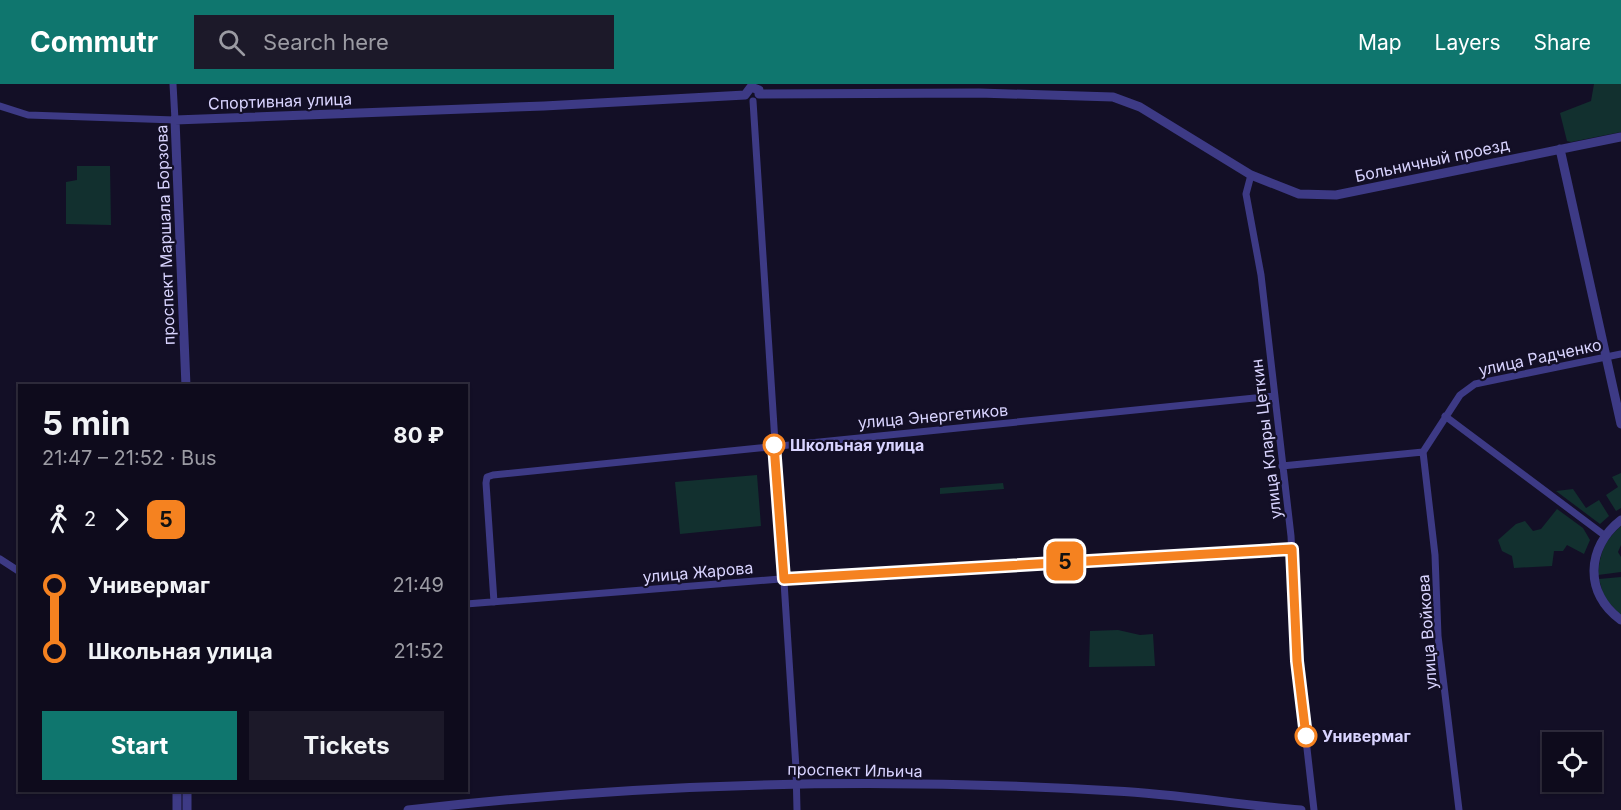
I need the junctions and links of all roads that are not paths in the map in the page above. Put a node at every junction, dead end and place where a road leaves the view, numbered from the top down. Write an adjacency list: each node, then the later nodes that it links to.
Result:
1 (173, 84): 4 (street, проспект Маршала Борзова)
2 (752, 92): 4 (street, Спортивная улица); 7 (street, Спортивная улица); 14 (street)
3 (0, 106): 4 (street)
4 (175, 120): 10 (street, проспект Маршала Борзова)
5 (1621, 136): 6 (street, Больничный проезд)
6 (1560, 149): 7 (street, Больничный проезд); 9 (street)
7 (1251, 175): 11 (street, улица Клары Цеткин)
8 (1621, 354): 9 (street, улица Радченко)
9 (1606, 357): 12 (street, улица Радченко); 13 (street)
10 (186, 384)
11 (1275, 396): 14 (street, улица Энергетиков); 16 (street, улица Клары Цеткин)
12 (1445, 416): 15 (street, улица Радченко); 18 (street)
13 (1621, 424)
14 (774, 445): 22 (street); 23 (street, улица Энергетиков)
15 (1423, 452): 16 (street); 35 (street, улица Войкова)
16 (1282, 466): 19 (street, улица Клары Цеткин)
17 (1621, 520): 18 (street)
18 (1604, 535): 25 (street)
19 (1292, 549): 22 (street, улица Жарова); 34 (street, улица Клары Цеткин)
20 (0, 559): 21 (street)
21 (18, 571)
22 (784, 579): 23 (street, улица Жарова); 26 (street)
23 (494, 602): 24 (street, улица Жарова)
24 (468, 604)
25 (1621, 620)
26 (796, 784): 31 (street, проспект Ильича); 32 (street); 33 (street, проспект Ильича)
27 (177, 792): 29 (street)
28 (187, 792): 30 (street)
29 (177, 810)
30 (187, 810)
31 (408, 810)
32 (797, 810)
33 (1300, 810)
34 (1314, 810)
35 (1459, 810)

